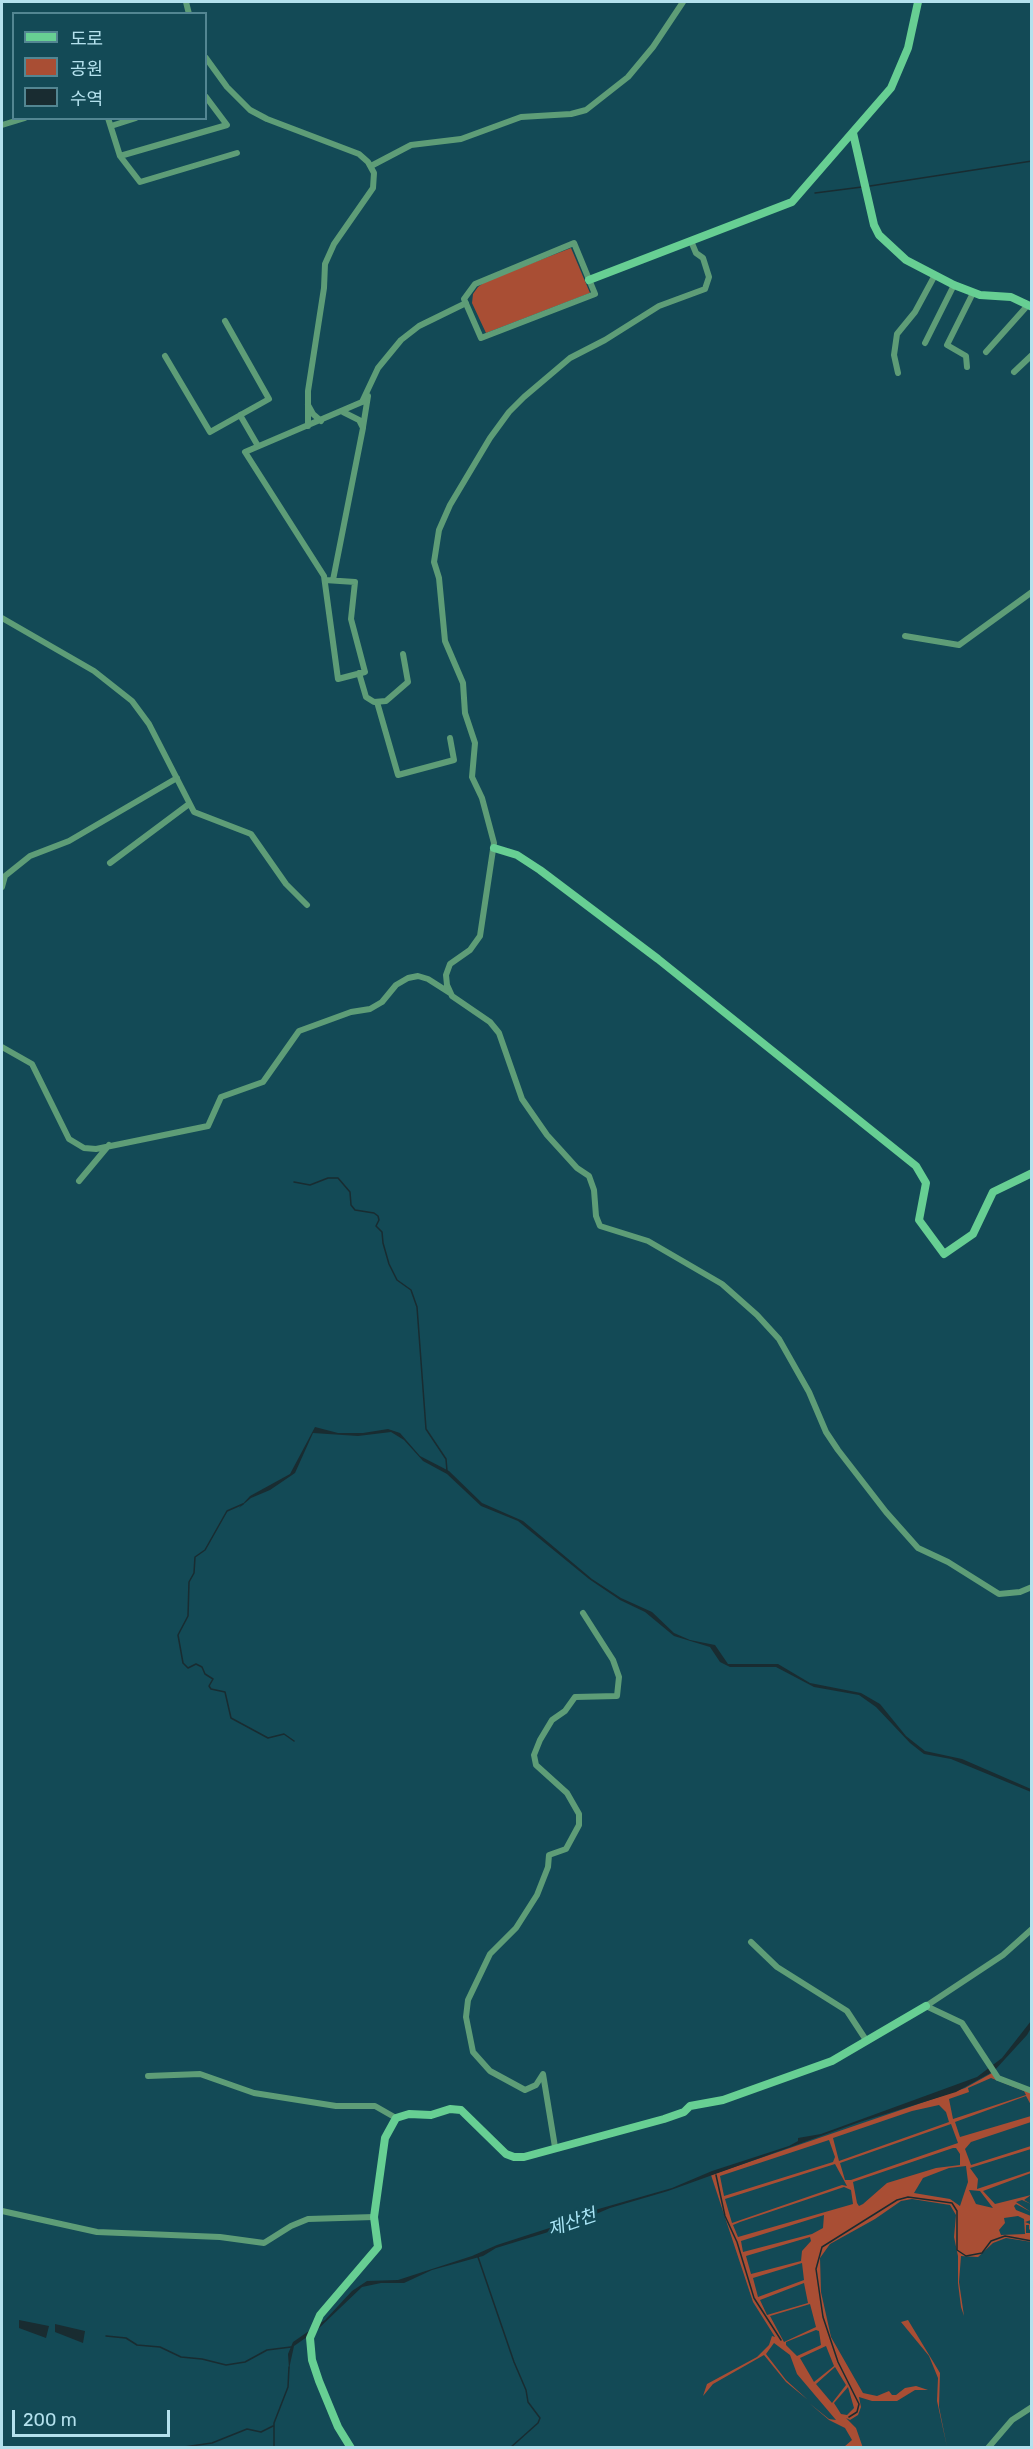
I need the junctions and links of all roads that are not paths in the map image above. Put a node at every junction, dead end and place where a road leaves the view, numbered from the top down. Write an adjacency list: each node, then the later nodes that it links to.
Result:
1 (683, 2): 13 (street)
2 (918, 2): 10 (street)
3 (207, 59): 13 (street)
4 (207, 99): 12 (street)
5 (18, 120): 8 (street)
6 (109, 120): 9 (street)
7 (130, 120): 9 (street)
8 (2, 125)
9 (111, 126): 12 (street)
10 (853, 133): 14 (street); 15 (street)
11 (237, 153): 12 (street)
12 (120, 156)
13 (371, 166): 30 (street)
14 (691, 241): 16 (street); 48 (street)
15 (935, 275): 17 (street); 28 (street)
16 (589, 280): 19 (street); 19 (street)
17 (954, 285): 18 (street); 22 (street)
18 (973, 293): 20 (street); 26 (street)
19 (466, 303): 29 (street)
20 (1030, 306): 23 (street)
21 (225, 321): 32 (street)
22 (925, 344)
23 (986, 352)
24 (165, 356): 32 (street)
25 (1032, 356): 27 (street)
26 (967, 367)
27 (1014, 372)
28 (898, 373)
29 (368, 392): 31 (street); 35 (street)
30 (308, 404): 33 (street); 34 (street)
31 (343, 412): 33 (street); 35 (street)
32 (240, 415): 36 (street)
33 (321, 421): 34 (street)
34 (308, 426): 36 (street)
35 (363, 428): 38 (street)
36 (258, 446): 37 (street)
37 (325, 580): 38 (street); 43 (street)
38 (333, 580): 43 (street)
39 (1032, 592): 41 (street)
40 (2, 618): 46 (street)
41 (905, 636)
42 (403, 654): 44 (street)
43 (358, 674): 44 (street)
44 (377, 702): 45 (street)
45 (450, 738)
46 (177, 778): 47 (street); 50 (street)
47 (189, 804): 49 (street); 51 (street)
48 (494, 848): 52 (street); 55 (street)
49 (110, 863)
50 (2, 887)
51 (307, 905)
52 (450, 993): 54 (street); 57 (street)
53 (2, 1047): 54 (street)
54 (109, 1145): 56 (street)
55 (1032, 1173)
56 (79, 1181)
57 (1032, 1587)
58 (583, 1613): 66 (street)
59 (1032, 1929): 61 (street)
60 (751, 1942): 62 (street)
61 (926, 2006): 62 (street); 64 (street)
62 (866, 2040): 66 (street)
63 (148, 2076): 65 (street)
64 (1032, 2091)
65 (396, 2118): 66 (street); 68 (street)
66 (555, 2147)
67 (2, 2211): 68 (street)
68 (374, 2217): 70 (street)
69 (1032, 2407): 71 (street)
70 (351, 2448)
71 (988, 2448)

